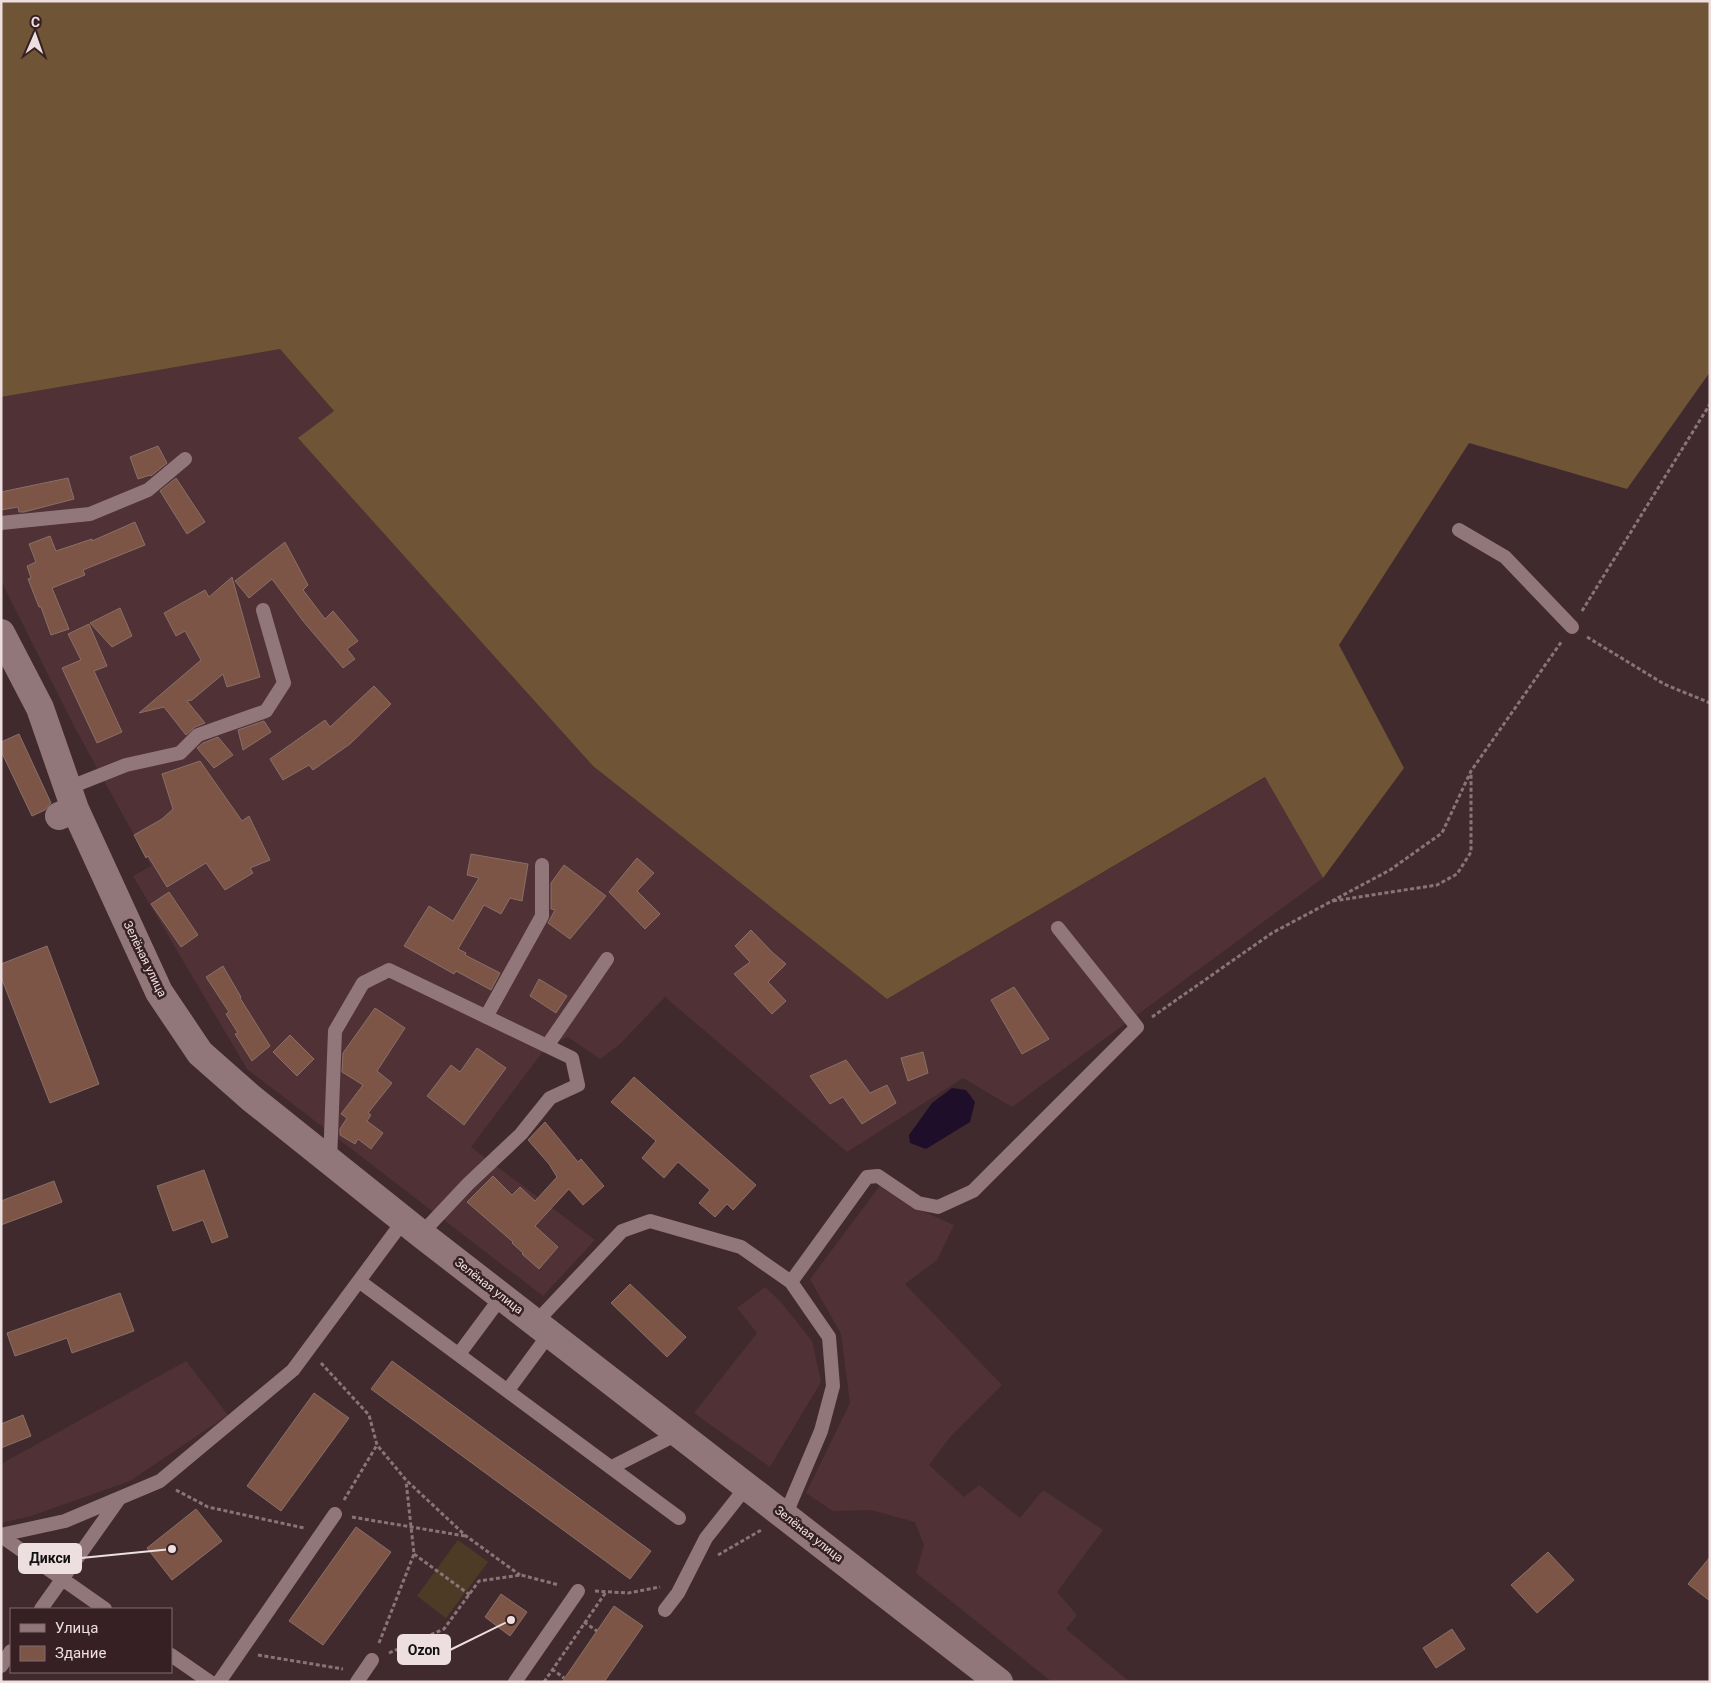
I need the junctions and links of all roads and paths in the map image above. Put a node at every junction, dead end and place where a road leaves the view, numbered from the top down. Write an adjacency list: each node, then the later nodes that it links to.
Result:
1 (1710, 404): 6 (path)
2 (185, 459): 3 (lane)
3 (1, 523)
4 (1458, 530): 6 (lane)
5 (264, 610): 10 (lane)
6 (1572, 627): 8 (path); 9 (path)
7 (1, 632): 10 (street, Зелёная улица)
8 (1710, 703)
9 (1471, 771): 12 (path); 12 (path)
10 (68, 804): 18 (street, Зелёная улица)
11 (542, 865): 15 (lane)
12 (1331, 901): 16 (path)
13 (1058, 928): 16 (lane)
14 (607, 959): 17 (lane)
15 (486, 1017): 17 (lane); 18 (lane)
16 (1137, 1027): 21 (lane)
17 (547, 1046): 19 (lane)
18 (330, 1161): 19 (street, Зелёная улица)
19 (413, 1227): 20 (lane); 22 (street, Зелёная улица)
20 (359, 1280): 24 (lane); 25 (lane)
21 (791, 1282): 23 (lane); 35 (lane)
22 (502, 1296): 23 (street, Зелёная улица); 25 (lane)
23 (543, 1328): 26 (lane); 27 (street, Зелёная улица)
24 (309, 1349): 28 (path); 31 (lane)
25 (459, 1354): 26 (lane)
26 (508, 1390): 29 (lane)
27 (679, 1433): 29 (lane); 32 (street, Зелёная улица)
28 (377, 1445): 30 (path); 34 (path)
29 (612, 1467): 36 (lane)
30 (406, 1480): 37 (path); 40 (path)
31 (160, 1481): 33 (lane); 38 (path)
32 (747, 1486): 35 (street, Зелёная улица); 49 (lane)
33 (119, 1498): 39 (lane); 43 (lane)
34 (335, 1514): 37 (path); 38 (lane)
35 (785, 1516): 60 (street, Зелёная улица)
36 (679, 1518)
37 (411, 1527): 40 (path); 41 (path)
38 (323, 1532): 50 (lane)
39 (1, 1536): 43 (lane)
40 (466, 1536): 42 (path)
41 (414, 1554): 46 (path); 53 (path)
42 (521, 1575)
43 (62, 1579): 47 (lane); 48 (lane)
44 (578, 1591): 58 (lane)
45 (607, 1592): 59 (path)
46 (470, 1594)
47 (42, 1608)
48 (104, 1608)
49 (665, 1610)
50 (239, 1652): 55 (path); 57 (lane)
51 (10, 1653): 54 (lane)
52 (172, 1656): 56 (lane)
53 (372, 1660): 55 (lane)
54 (1, 1666)
55 (360, 1677)
56 (210, 1682)
57 (219, 1682)
58 (515, 1682)
59 (544, 1682)
60 (999, 1682)

